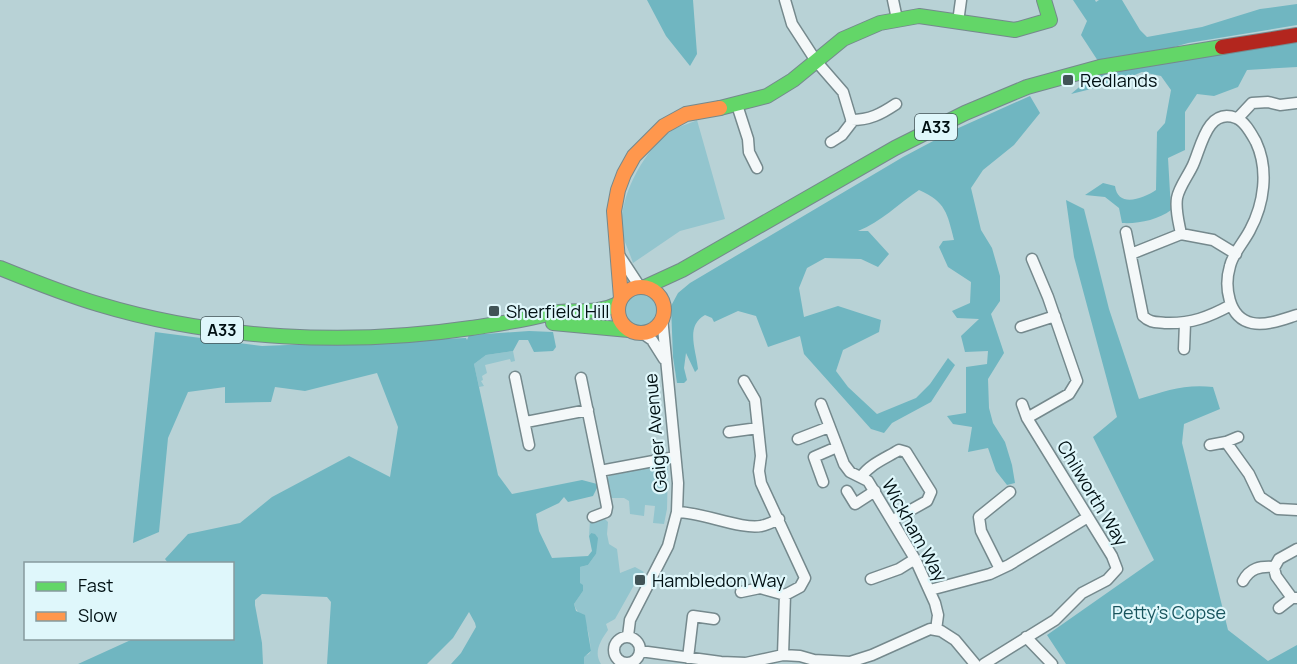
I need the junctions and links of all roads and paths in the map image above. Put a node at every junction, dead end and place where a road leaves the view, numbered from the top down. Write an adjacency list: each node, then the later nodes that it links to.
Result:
1 (785, 0): 8 (street)
2 (893, 0): 5 (street)
3 (961, 0): 6 (street)
4 (1044, 0): 6 (main road)
5 (897, 19): 6 (main road); 8 (main road)
6 (958, 22)
7 (1297, 35): 23 (main road, A33)
8 (816, 61): 11 (main road); 13 (street)
9 (1297, 103): 12 (street)
10 (896, 104): 13 (street)
11 (737, 105): 15 (street); 20 (main road)
12 (1238, 118): 17 (street); 19 (street)
13 (851, 120): 14 (street)
14 (831, 142)
15 (757, 168)
16 (1126, 232): 18 (street)
17 (1182, 234): 18 (street); 19 (street)
18 (1131, 254): 31 (street)
19 (1236, 254): 26 (street)
20 (618, 255): 24 (street); 25 (main road)
21 (1032, 259): 29 (street)
22 (0, 268): 30 (main road, A33)
23 (682, 270): 24 (main road, A33); 27 (main road, A33)
24 (642, 287): 25 (main road); 27 (main road)
25 (620, 301): 30 (main road, A33); 33 (main road)
26 (1231, 305): 28 (street); 31 (street)
27 (662, 310): 33 (main road); 35 (street, Gaiger Avenue)
28 (1297, 315)
29 (1055, 316): 32 (street); 42 (street)
30 (537, 318): 33 (main road, A33)
31 (1185, 323): 34 (street)
32 (1021, 327)
33 (636, 331): 35 (street, Gaiger Avenue)
34 (1184, 349)
35 (665, 361): 53 (street, Gaiger Avenue)
36 (515, 377): 43 (street)
37 (581, 378): 41 (street)
38 (744, 381): 45 (street)
39 (821, 404): 44 (street, Wickham Way)
40 (1022, 404): 42 (street, Chilworth Way)
41 (588, 410): 43 (street); 54 (street)
42 (1027, 418): 63 (street, Chilworth Way)
43 (526, 422): 50 (street)
44 (829, 427): 48 (street); 52 (street, Wickham Way)
45 (758, 428): 46 (street); 64 (street)
46 (729, 433)
47 (1238, 437): 49 (street)
48 (798, 439)
49 (1226, 442): 51 (street); 60 (street)
50 (530, 445)
51 (1210, 445)
52 (837, 447): 55 (street, Wickham Way); 56 (street)
53 (675, 457): 54 (street); 61 (street, Gaiger Avenue)
54 (600, 471): 62 (street)
55 (861, 477): 57 (street, Wickham Way); 65 (street)
56 (823, 482)
57 (875, 490): 58 (street); 65 (street, Wickham Way)
58 (848, 491)
59 (1010, 492): 69 (street)
60 (1297, 510)
61 (676, 512): 64 (street); 79 (street, Gaiger Avenue)
62 (593, 517)
63 (1088, 517): 69 (street); 80 (street, Chilworth Way)
64 (778, 519): 74 (street)
65 (893, 520): 67 (street, Wickham Way)
66 (1297, 549): 68 (street)
67 (915, 560): 70 (street); 72 (street, Wickham Way)
68 (1274, 567): 71 (street); 75 (street)
69 (1000, 569): 72 (street)
70 (871, 579)
71 (1243, 581)
72 (930, 590): 78 (street, Wickham Way)
73 (741, 592): 74 (street)
74 (785, 595): 82 (street)
75 (1294, 598): 76 (street)
76 (1279, 608)
77 (714, 619): 83 (street)
78 (936, 630): 85 (street); 86 (street)
79 (628, 636): 81 (street); 81 (street)
80 (1026, 637): 87 (street, Chilworth Way); 88 (street)
81 (640, 651): 83 (street)
82 (783, 655): 84 (street); 85 (street)
83 (688, 658): 84 (street)
84 (721, 663)
85 (850, 663)
86 (975, 664)
87 (984, 664)
88 (1052, 664)

